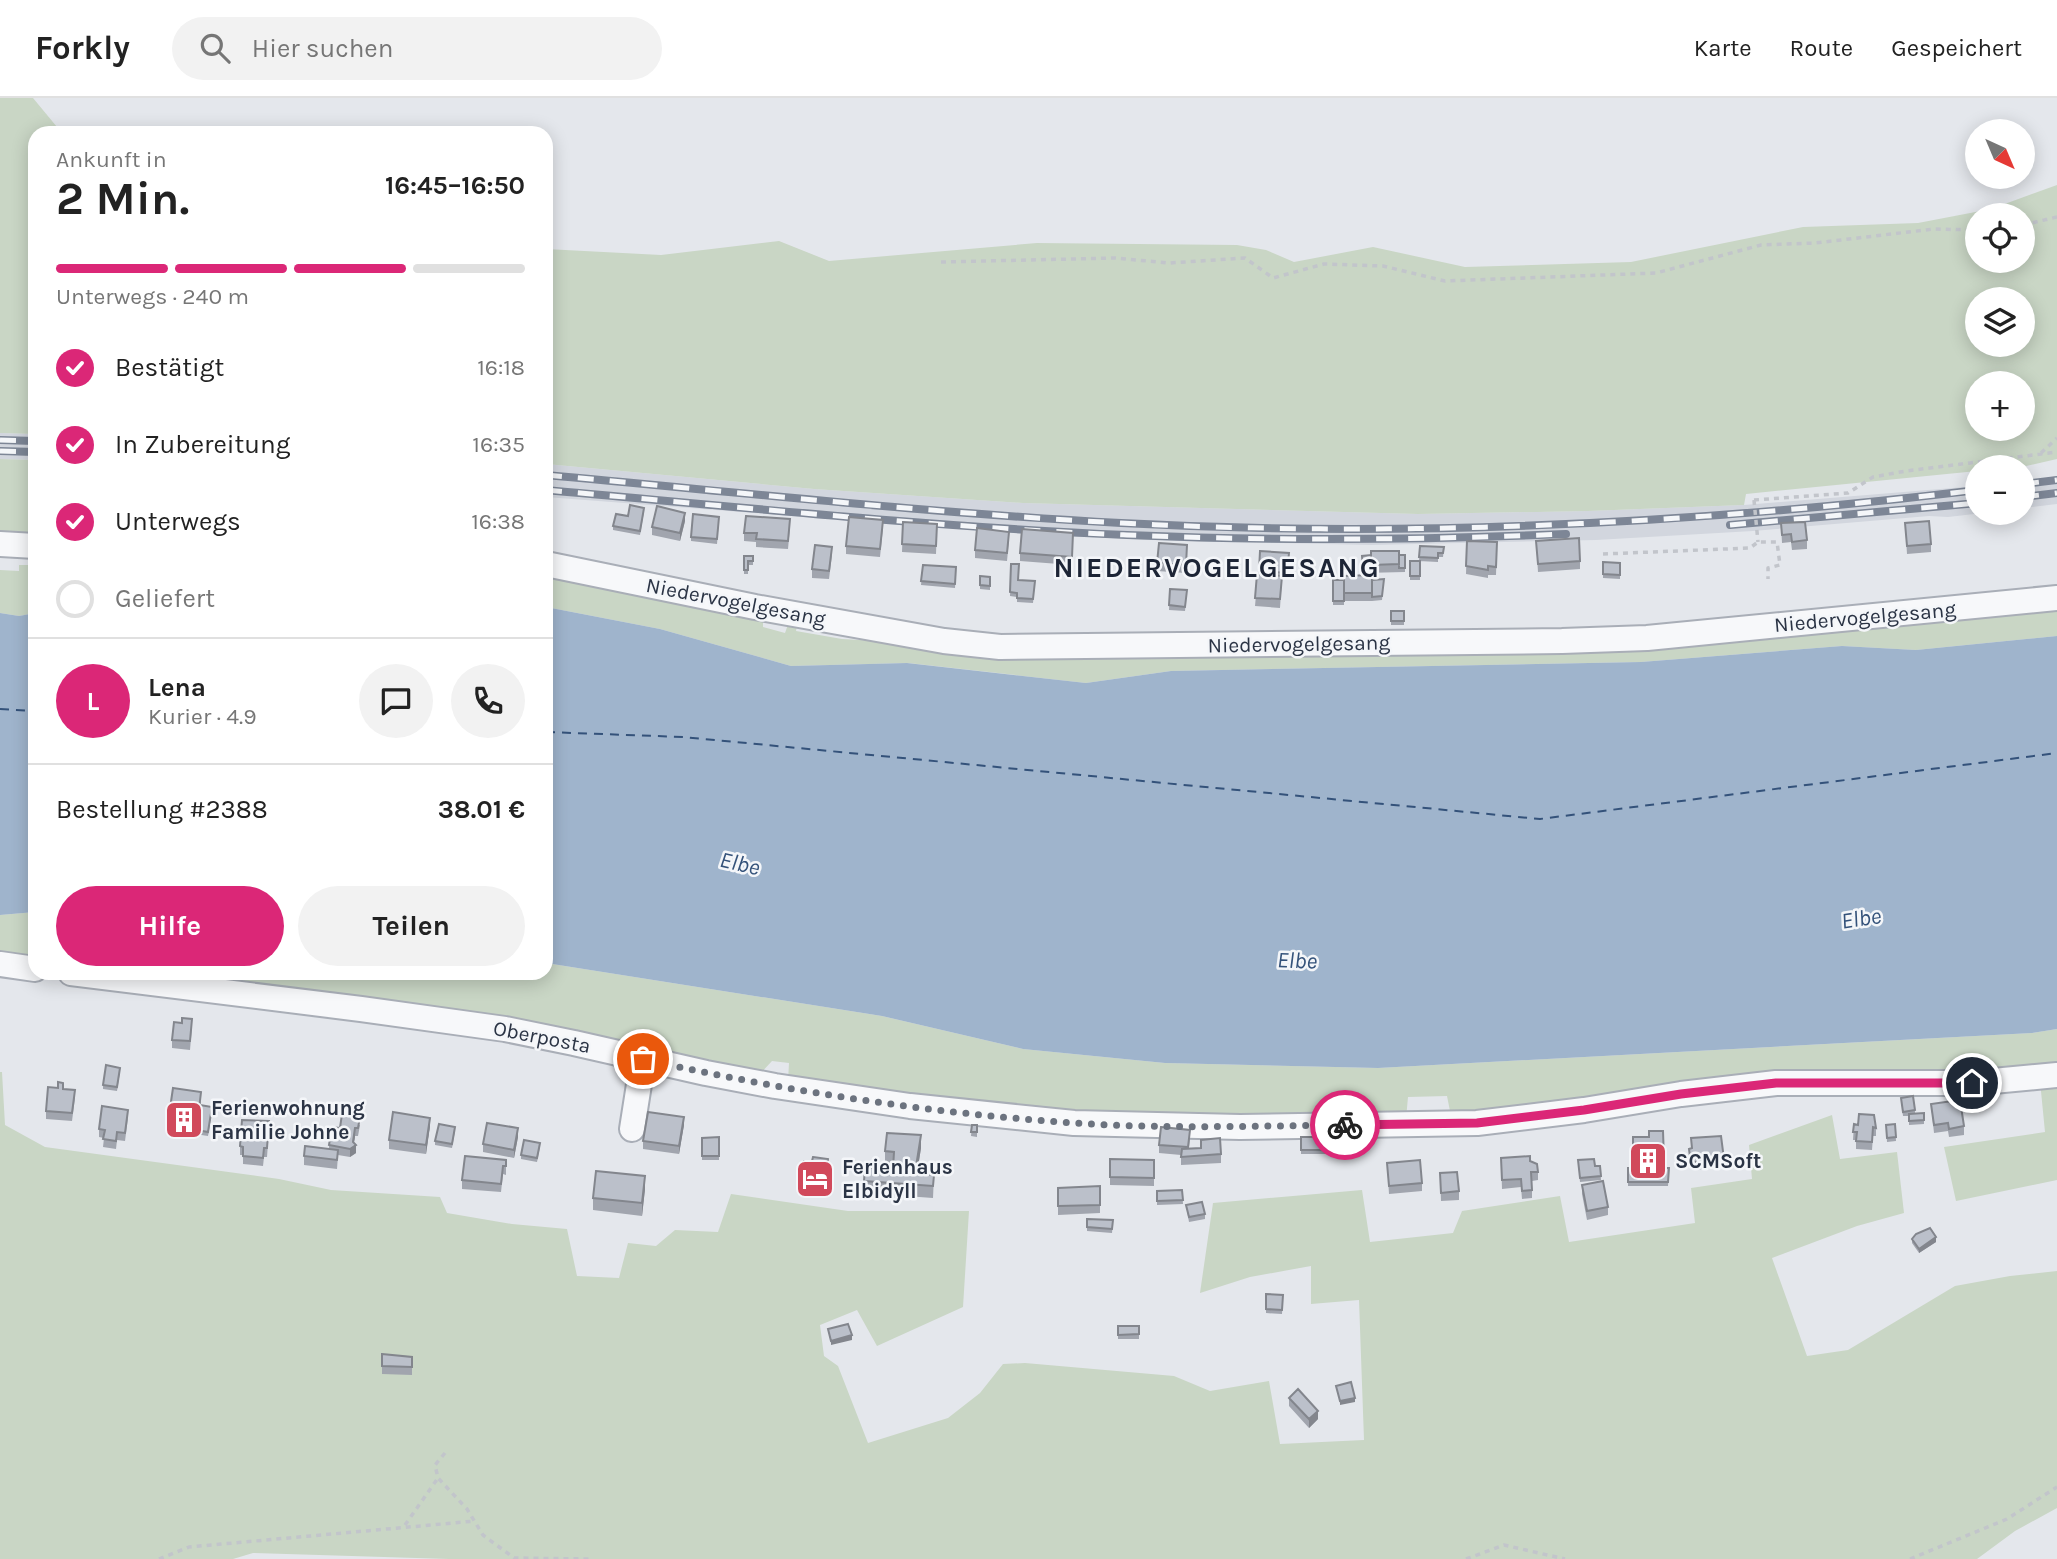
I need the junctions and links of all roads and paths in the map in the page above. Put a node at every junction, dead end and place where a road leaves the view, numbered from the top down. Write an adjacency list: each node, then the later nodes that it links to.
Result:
1 (2057, 217): 2 (path)
2 (2035, 222)
3 (1965, 230): 4 (path)
4 (941, 262)
5 (2057, 438): 7 (path)
6 (2057, 452): 7 (path)
7 (2039, 455): 8 (path, bridge)
8 (1758, 542): 11 (path); 13 (path)
9 (0, 544): 10 (street)
10 (28, 546)
11 (1603, 554)
12 (553, 565): 14 (street, Niedervogelgesang)
13 (1768, 579)
14 (2057, 598)
15 (0, 964): 16 (street)
16 (28, 968)
17 (127, 980): 18 (street, Oberposta)
18 (643, 1059): 19 (street, Oberposta); 20 (street)
19 (2057, 1075)
20 (632, 1129)
21 (445, 1453): 22 (path)
22 (438, 1478): 24 (path); 25 (path)
23 (2057, 1488): 32 (path)
24 (475, 1521): 25 (path); 28 (path)
25 (404, 1526): 27 (path)
26 (1476, 1556): 29 (path); 30 (path); 31 (path)
27 (159, 1559)
28 (591, 1559)
29 (1466, 1559)
30 (1482, 1559)
31 (1565, 1559)
32 (1910, 1559)

